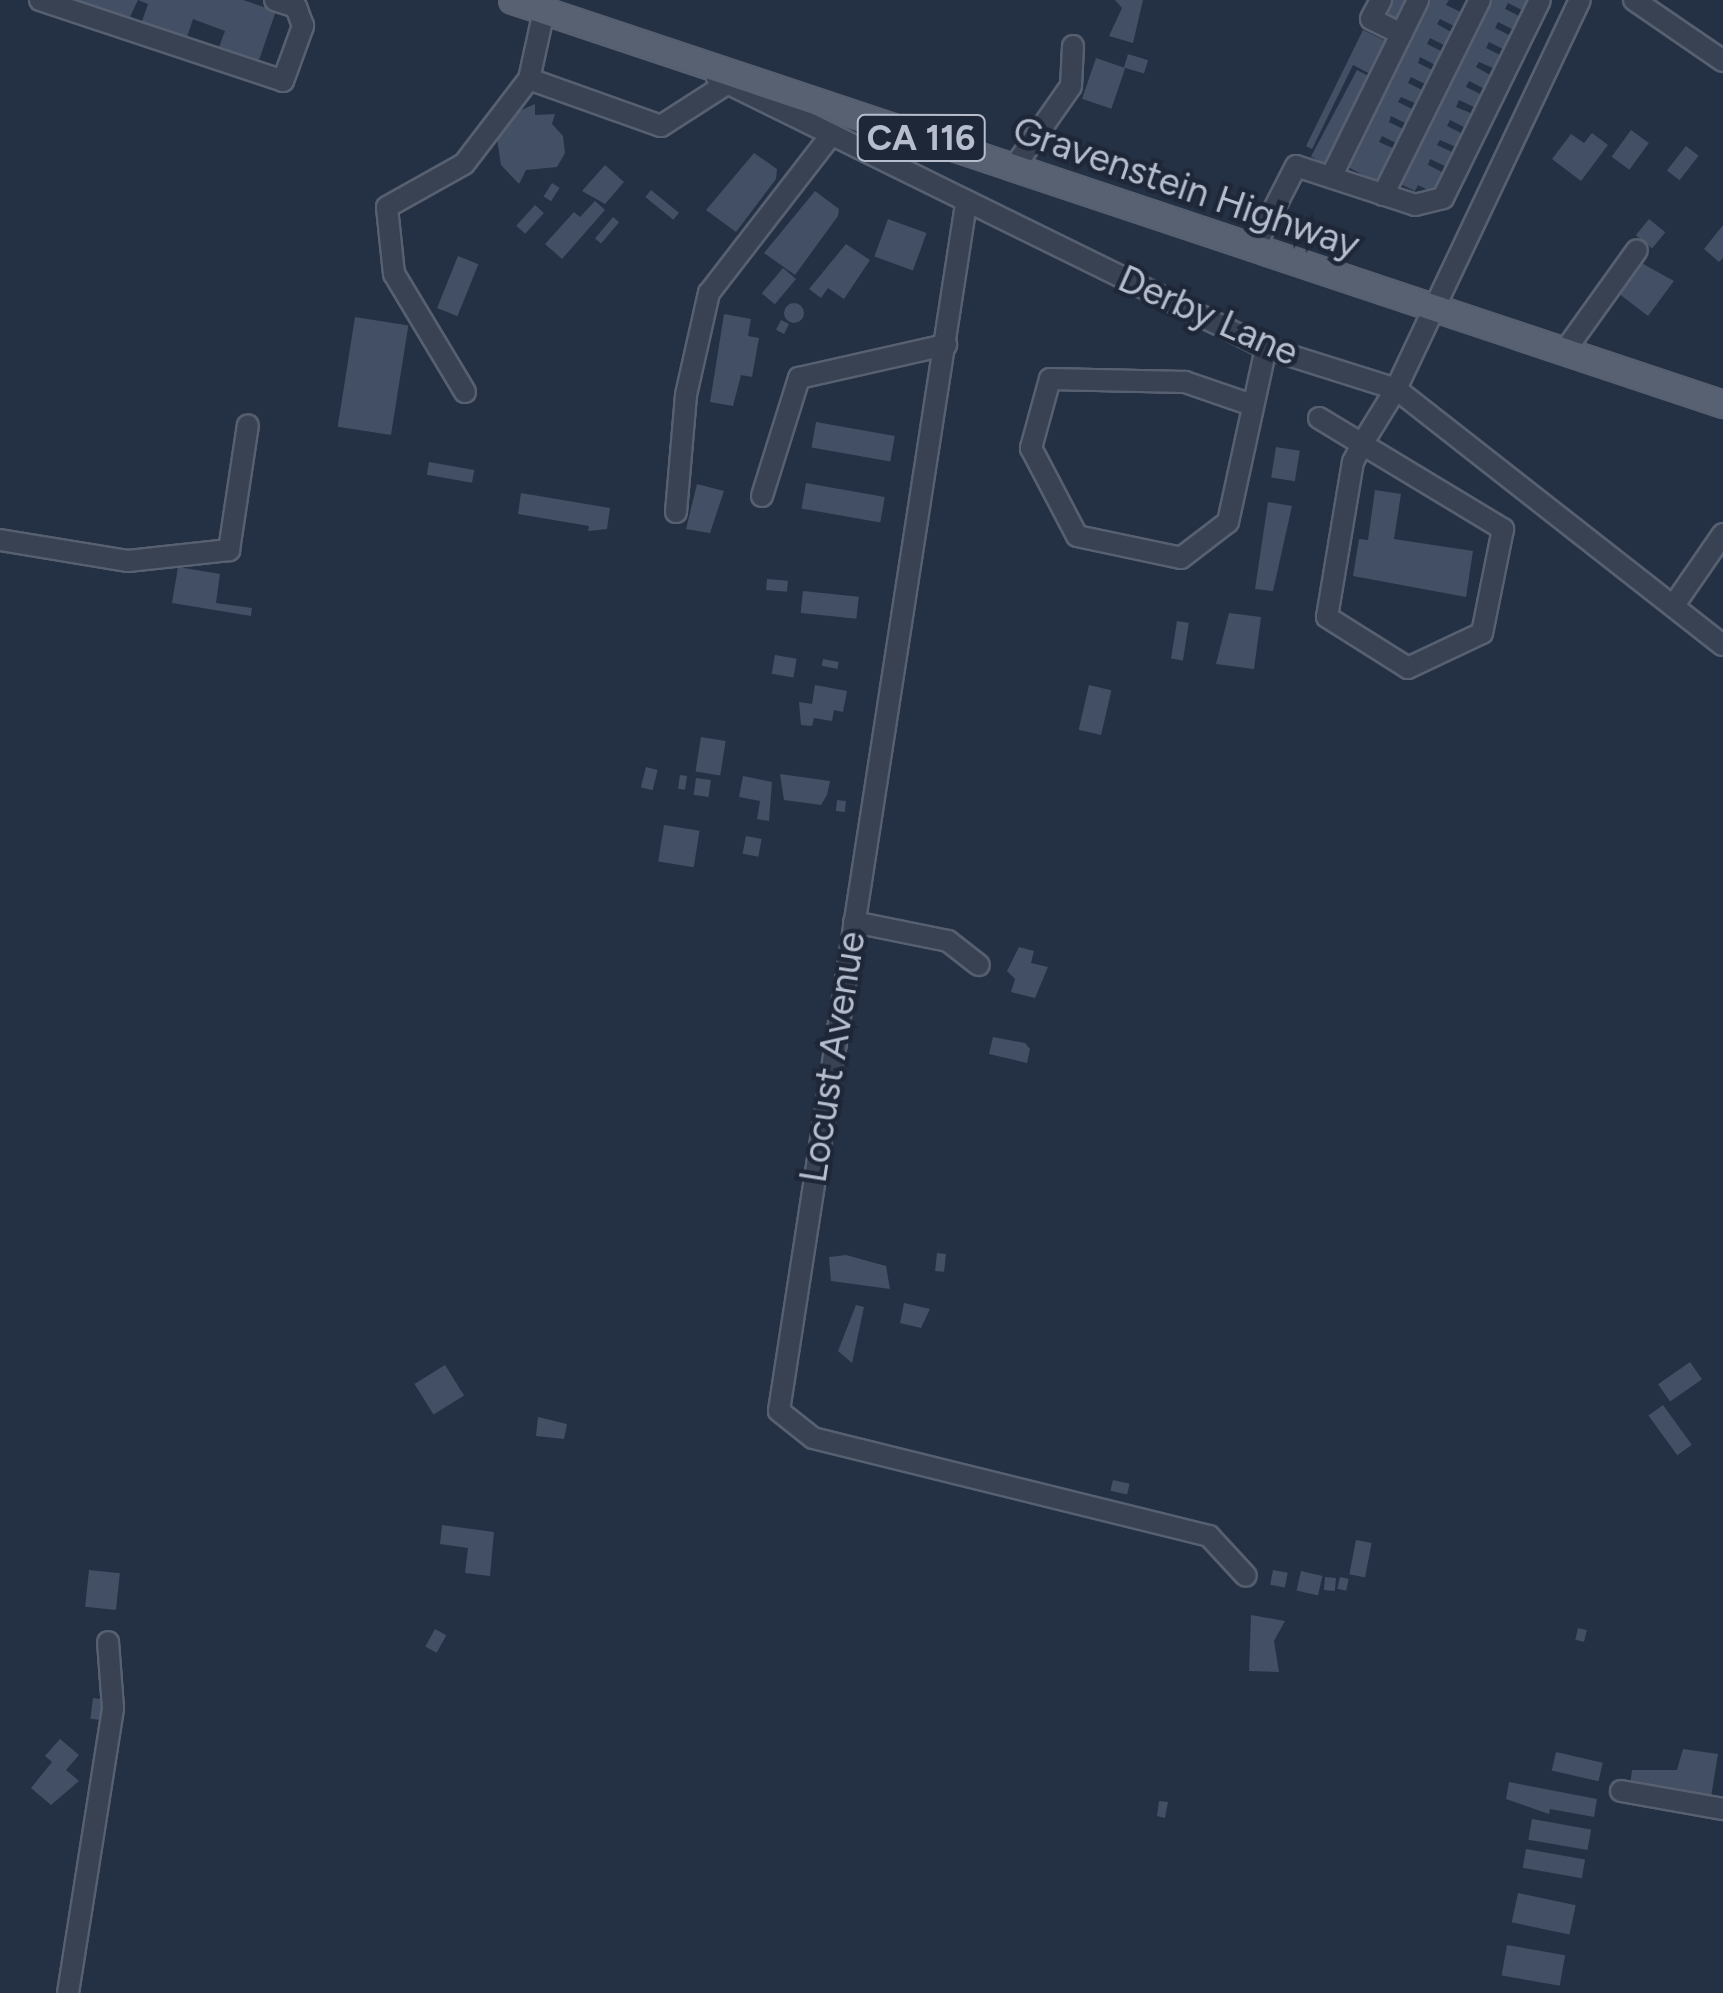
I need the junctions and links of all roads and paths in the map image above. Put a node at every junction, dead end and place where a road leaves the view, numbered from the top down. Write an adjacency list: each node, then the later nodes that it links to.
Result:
1 (40, 0): 2 (street)
2 (275, 0)
3 (512, 0): 10 (main road, Gravenstein Highway / CA 116)
4 (1381, 0): 11 (street)
5 (1418, 0): 11 (street)
6 (1480, 0): 22 (street)
7 (1540, 0): 17 (street)
8 (1580, 0): 18 (street)
9 (1634, 0): 14 (street)
10 (544, 11): 13 (main road, Gravenstein Highway / CA 116); 15 (street)
11 (1402, 34): 21 (street)
12 (1073, 46): 20 (street)
13 (652, 47): 16 (street, Derby Lane); 20 (main road, Gravenstein Highway / CA 116)
14 (1723, 61)
15 (529, 79): 16 (street); 31 (street)
16 (728, 83): 19 (street, Derby Lane)
17 (1496, 89): 18 (street); 22 (street)
18 (1528, 104): 26 (street)
19 (831, 134): 23 (street, Derby Lane); 38 (street)
20 (1013, 170): 24 (main road, Gravenstein Highway / CA 116)
21 (1331, 177): 22 (street); 24 (street)
22 (1383, 195)
23 (966, 204): 27 (street, Locust Avenue); 28 (street, Derby Lane)
24 (1253, 250): 26 (main road, Gravenstein Highway / CA 116)
25 (1638, 250): 29 (street)
26 (1433, 310): 29 (main road, Gravenstein Highway / CA 116); 30 (street)
27 (946, 345): 37 (street); 43 (street, Locust Avenue)
28 (1266, 348): 30 (street, Derby Lane); 33 (street)
29 (1564, 352): 32 (main road, Gravenstein Highway / CA 116)
30 (1396, 389): 36 (street); 41 (street, Derby Lane)
31 (466, 392)
32 (1720, 397)
33 (1249, 404): 33 (street)
34 (1319, 418): 36 (street)
35 (248, 426): 40 (street)
36 (1362, 444): 36 (street)
37 (762, 496)
38 (676, 512)
39 (1723, 534): 41 (street)
40 (0, 540)
41 (1674, 606): 42 (street, Derby Lane)
42 (1723, 645)
43 (854, 922): 44 (street); 45 (street, Locust Avenue)
44 (979, 965)
45 (1246, 1576)
46 (108, 1642): 49 (street)
47 (1620, 1791): 48 (street)
48 (1723, 1808)
49 (68, 1993)

